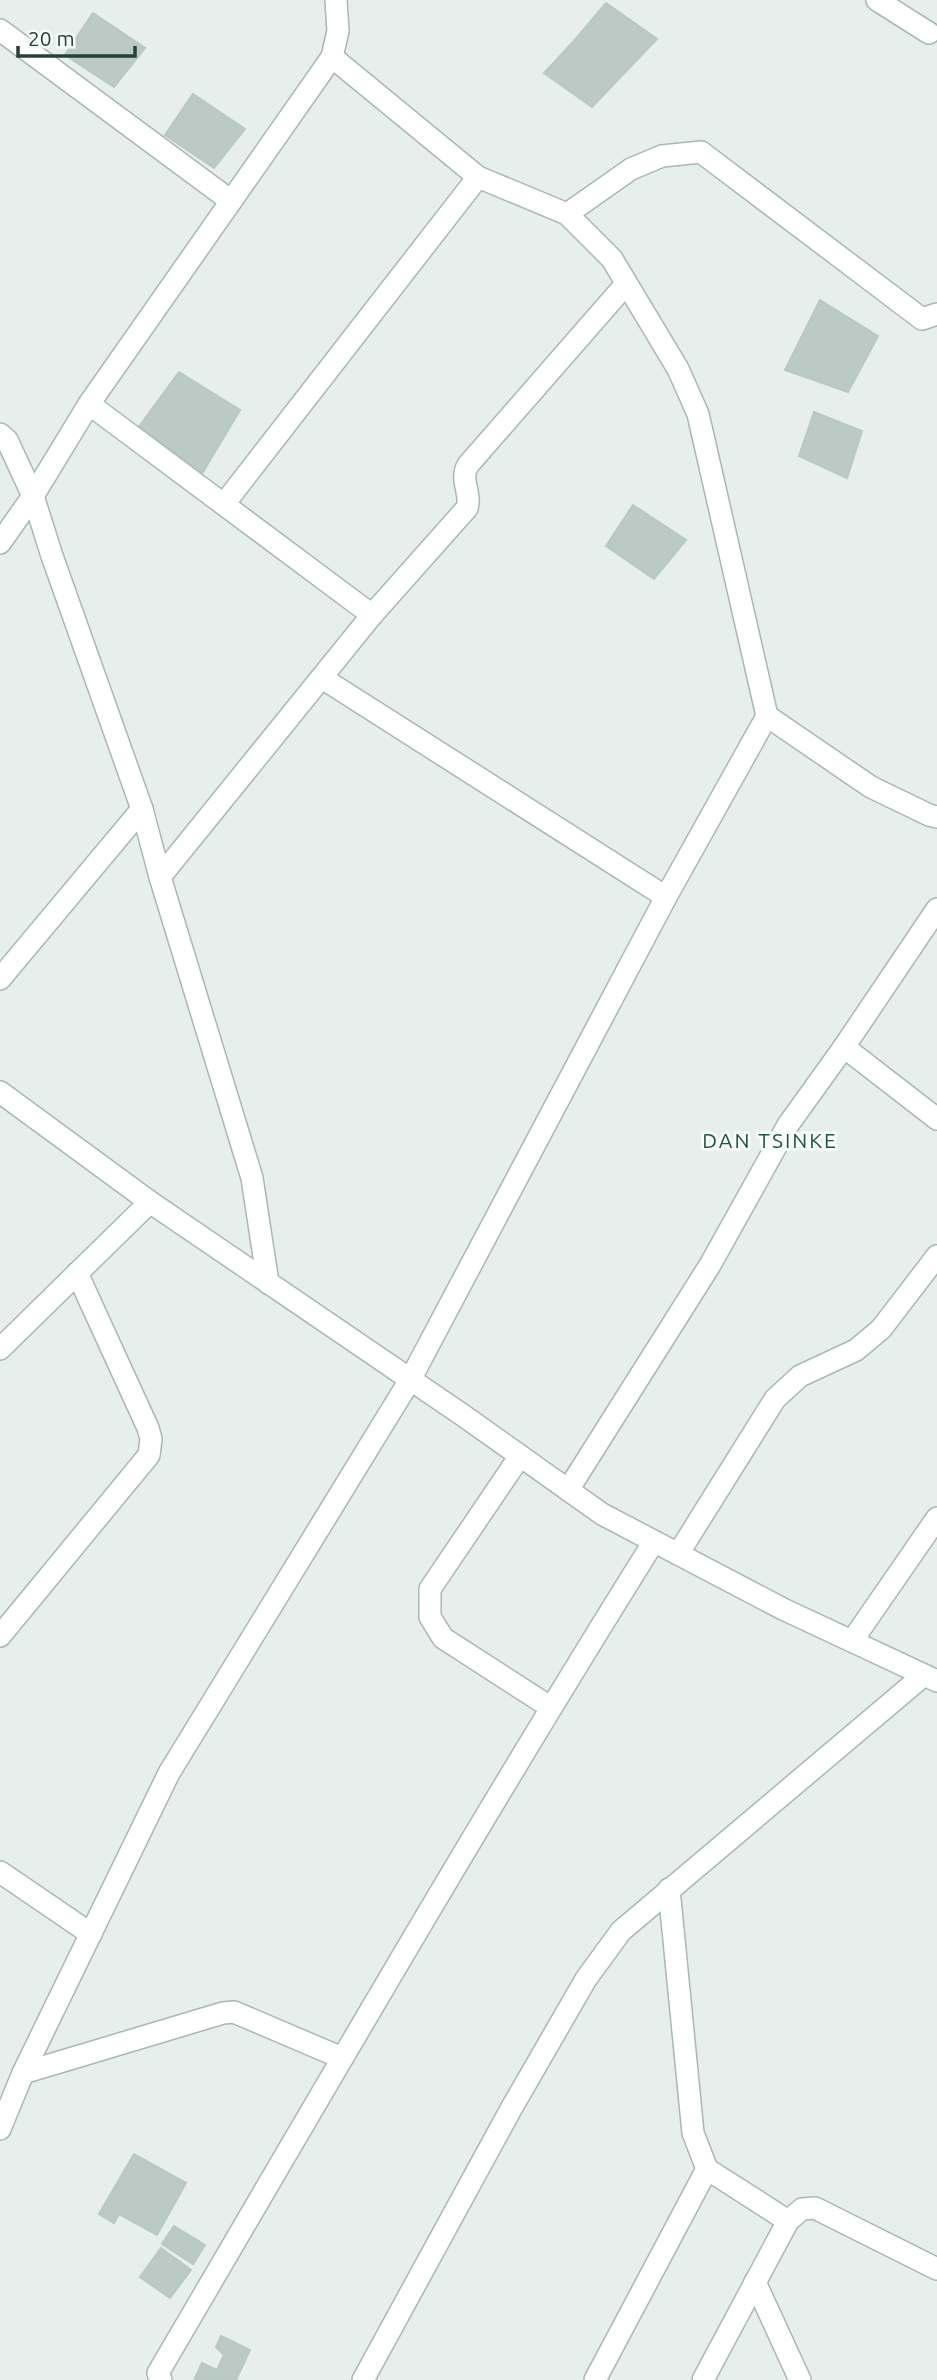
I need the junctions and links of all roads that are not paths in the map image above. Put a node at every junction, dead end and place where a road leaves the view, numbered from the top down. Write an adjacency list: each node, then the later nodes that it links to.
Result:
1 (336, 0): 5 (street)
2 (877, 0): 4 (street)
3 (0, 30): 7 (street)
4 (929, 33)
5 (332, 57): 6 (street); 7 (street)
6 (478, 177): 8 (street); 14 (street)
7 (231, 201): 11 (street)
8 (567, 214): 9 (street); 10 (street)
9 (626, 284): 16 (street); 18 (street)
10 (937, 314)
11 (89, 404): 13 (street); 14 (street)
12 (0, 434): 13 (street)
13 (33, 496): 15 (street); 19 (street)
14 (224, 504): 16 (street)
15 (0, 543)
16 (372, 615): 17 (street)
17 (321, 678): 21 (street); 22 (street)
18 (767, 716): 20 (street); 22 (street)
19 (142, 809): 21 (street); 24 (street)
20 (937, 817)
21 (160, 877): 31 (street)
22 (667, 897): 33 (street)
23 (937, 909): 25 (street)
24 (0, 979)
25 (844, 1047): 27 (street); 35 (street)
26 (0, 1092): 28 (street)
27 (937, 1119)
28 (150, 1202): 30 (street); 31 (street)
29 (937, 1256): 38 (street)
30 (77, 1273): 32 (street); 39 (street)
31 (268, 1283): 33 (street)
32 (0, 1349)
33 (410, 1380): 34 (street); 45 (street)
34 (520, 1456): 35 (street); 42 (street)
35 (568, 1490): 37 (street)
36 (937, 1518): 40 (street)
37 (653, 1542): 38 (street); 42 (street)
38 (678, 1554): 40 (street)
39 (0, 1636)
40 (852, 1641): 41 (street)
41 (930, 1678): 44 (street)
42 (550, 1707): 46 (street)
43 (0, 1872): 45 (street)
44 (669, 1889): 49 (street); 54 (street)
45 (91, 1934): 47 (street)
46 (342, 2058): 47 (street); 53 (street)
47 (23, 2073): 48 (street)
48 (0, 2129)
49 (707, 2169): 50 (street); 55 (street)
50 (788, 2221): 51 (street); 52 (street)
51 (937, 2269)
52 (755, 2282): 56 (street); 57 (street)
53 (161, 2380)
54 (363, 2380)
55 (595, 2380)
56 (703, 2380)
57 (800, 2380)

